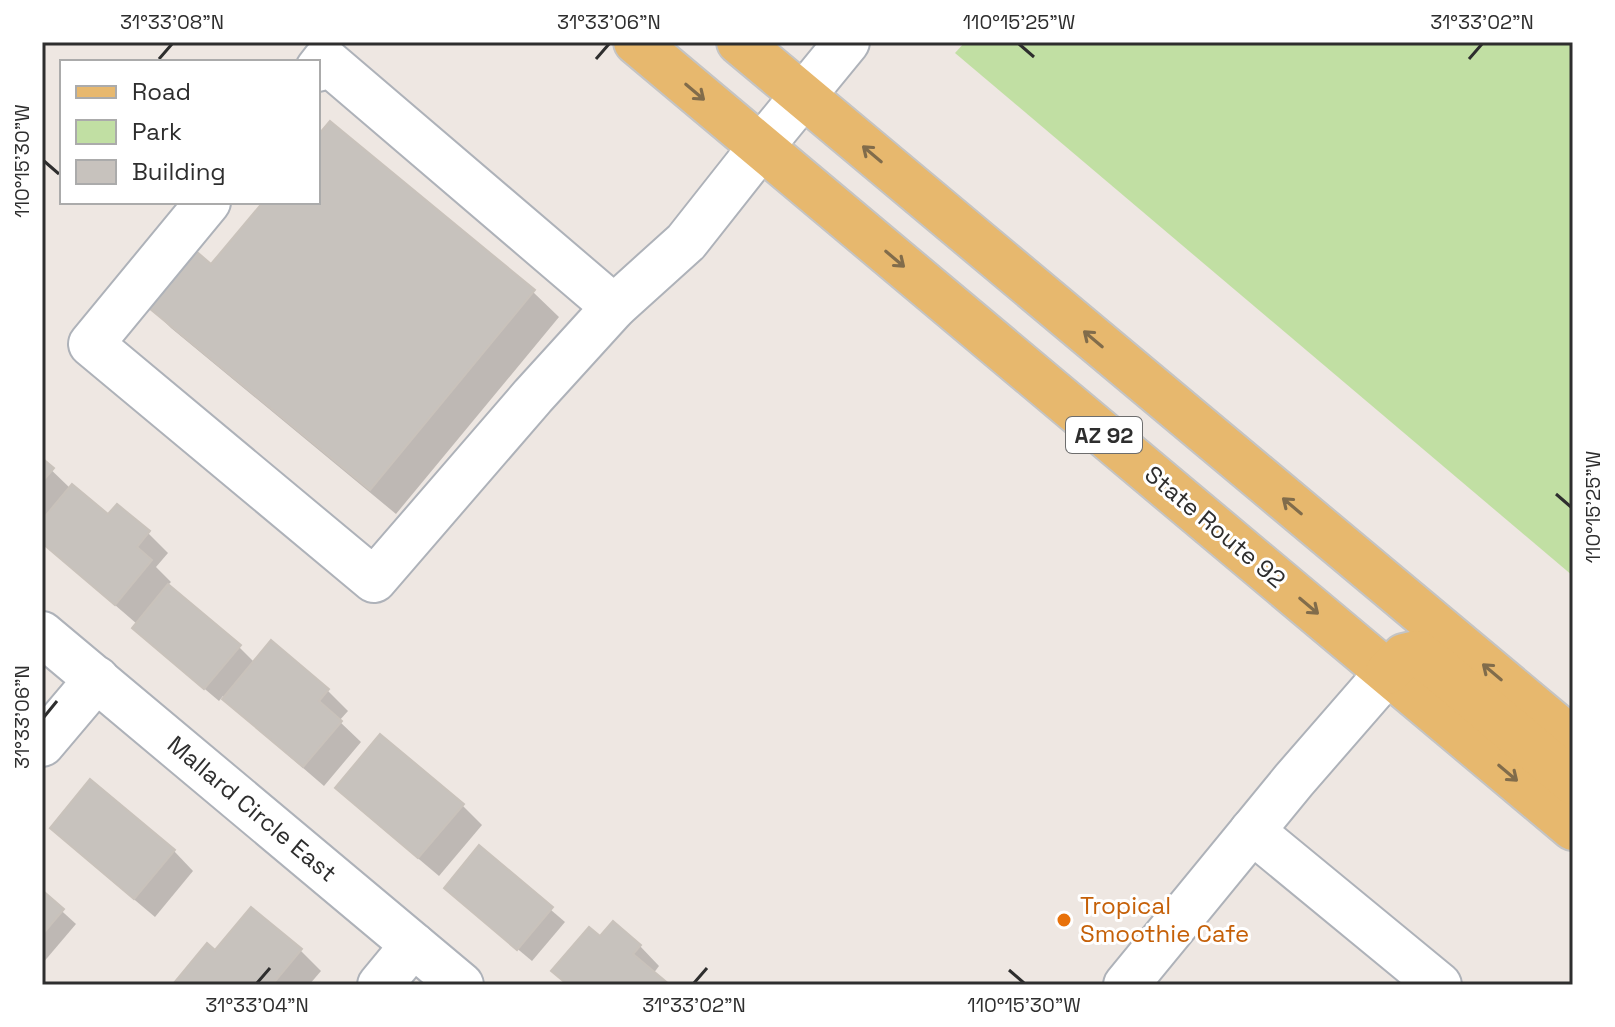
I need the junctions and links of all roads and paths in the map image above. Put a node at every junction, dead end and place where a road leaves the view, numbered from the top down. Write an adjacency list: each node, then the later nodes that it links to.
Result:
1 (636, 42): 6 (main road, State Route 92 / AZ 92, one-way to 6)
2 (739, 42): 5 (main road, AZ 92)
3 (847, 42): 5 (street)
4 (320, 66): 8 (street)
5 (802, 96): 6 (street); 12 (main road, AZ 92, one-way to 5)
6 (761, 147): 8 (street); 10 (main road, State Route 92 / AZ 92, one-way to 10)
7 (206, 204): 8 (street)
8 (614, 307)
9 (42, 634): 11 (street, Mallard Circle East)
10 (1388, 672): 14 (main road); 15 (main road, State Route 92 / AZ 92, one-way to 15); 16 (street)
11 (97, 679): 13 (street); 17 (street, Mallard Circle East)
12 (1573, 740)
13 (42, 744)
14 (1573, 782)
15 (1573, 828)
16 (1252, 831): 18 (street); 21 (street)
17 (413, 945): 19 (street); 20 (street, Mallard Circle East)
18 (1411, 976)
19 (380, 985)
20 (461, 985)
21 (1126, 985)

